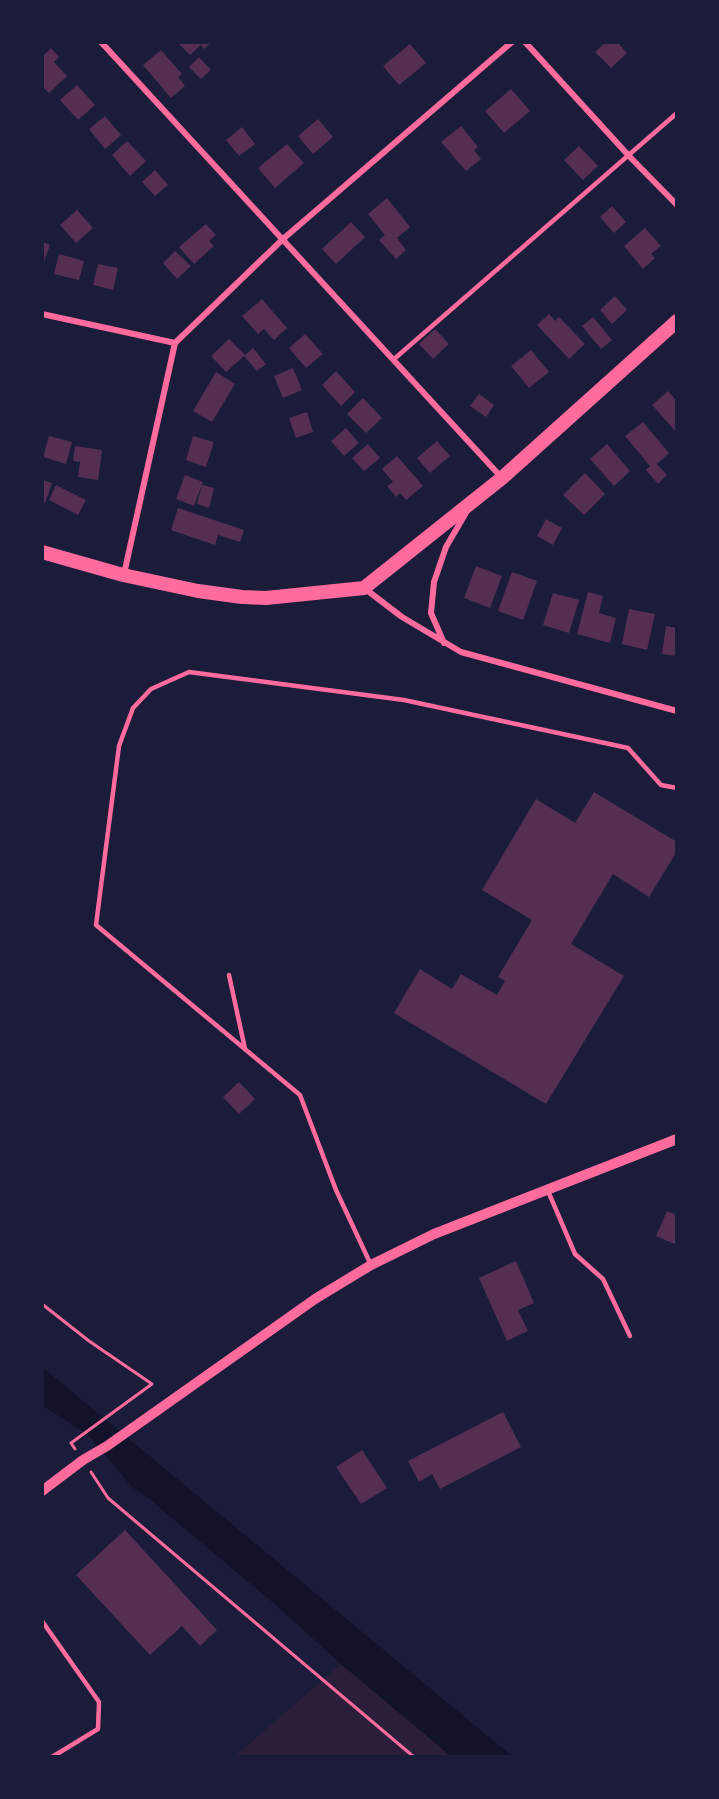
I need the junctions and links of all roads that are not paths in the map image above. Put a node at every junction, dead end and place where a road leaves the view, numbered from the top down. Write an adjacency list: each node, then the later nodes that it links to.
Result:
1 (512, 42): 7 (street)
2 (525, 42): 5 (street)
3 (104, 43): 7 (street)
4 (677, 113): 5 (lane)
5 (629, 156): 6 (street); 11 (lane)
6 (677, 205)
7 (283, 239): 10 (street); 11 (street)
8 (42, 314): 10 (street)
9 (677, 321): 12 (main road)
10 (175, 343): 15 (street)
11 (393, 360): 12 (street)
12 (502, 478): 13 (main road)
13 (474, 500): 16 (main road); 17 (street)
14 (42, 552): 15 (main road)
15 (123, 575): 16 (main road)
16 (364, 588): 17 (street)
17 (444, 644): 18 (street)
18 (677, 711)
19 (677, 788): 21 (lane)
20 (229, 975): 21 (lane)
21 (245, 1049): 24 (lane)
22 (677, 1139): 23 (street)
23 (548, 1191): 24 (street); 25 (lane)
24 (372, 1265): 26 (street)
25 (630, 1336)
26 (42, 1491)
27 (42, 1621): 28 (lane)
28 (52, 1757)

